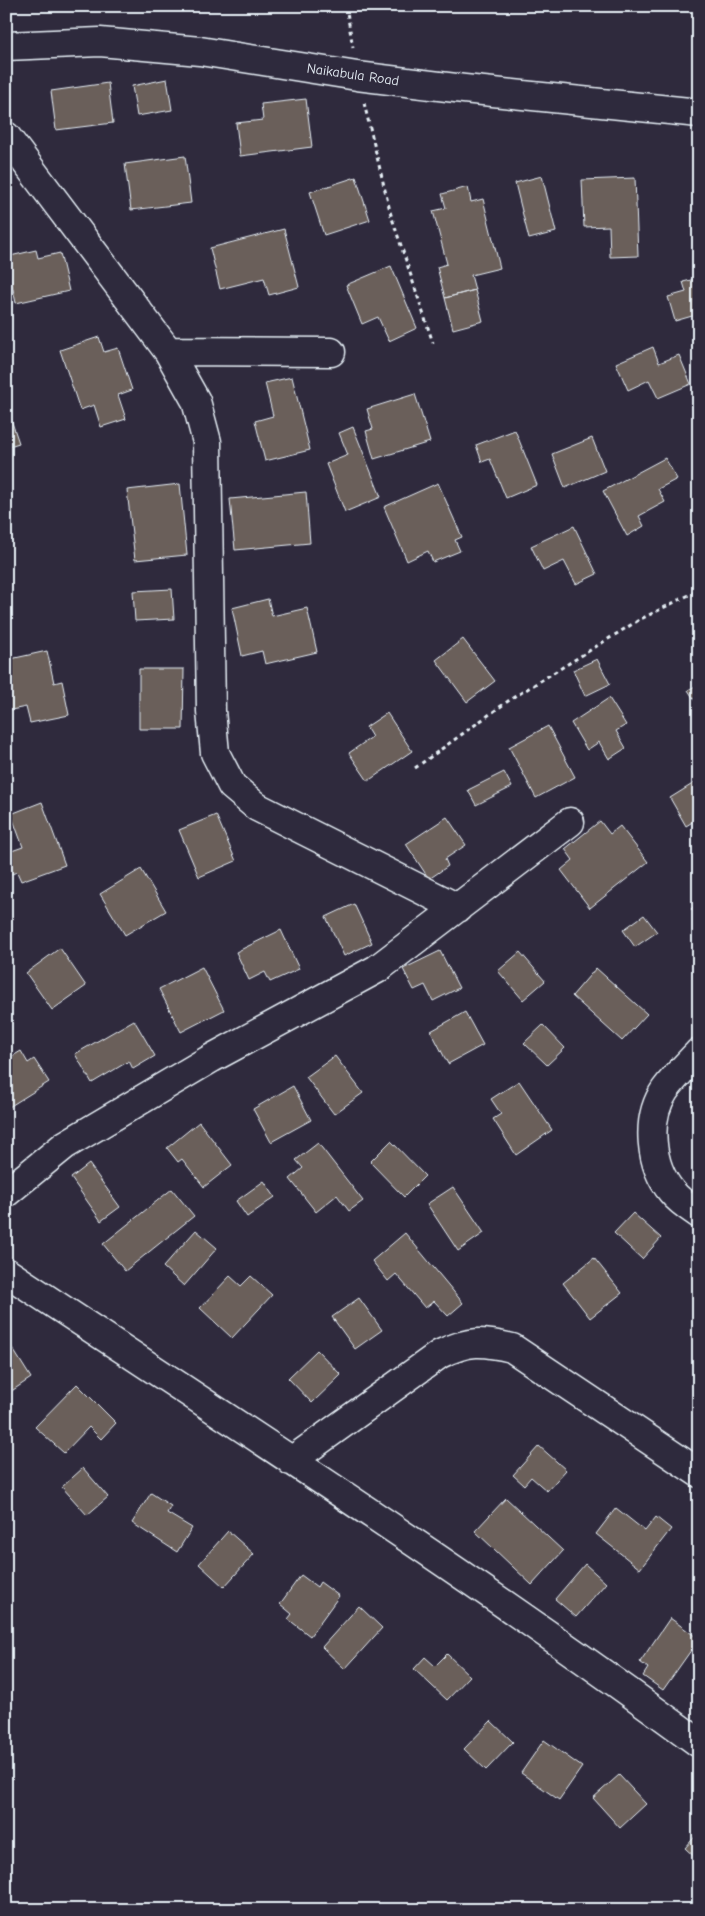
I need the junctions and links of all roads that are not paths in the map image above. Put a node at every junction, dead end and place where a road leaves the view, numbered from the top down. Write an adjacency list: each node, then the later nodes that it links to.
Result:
1 (6, 46): 2 (street, Naikabula Road)
2 (699, 113)
3 (6, 136): 4 (street)
4 (168, 351): 5 (street); 7 (street)
5 (331, 352)
6 (570, 822): 7 (street)
7 (458, 908): 9 (street)
8 (699, 1052): 10 (street)
9 (6, 1192)
10 (699, 1214)
11 (6, 1272): 12 (street)
12 (292, 1460): 13 (street); 14 (street)
13 (699, 1473)
14 (699, 1743)

